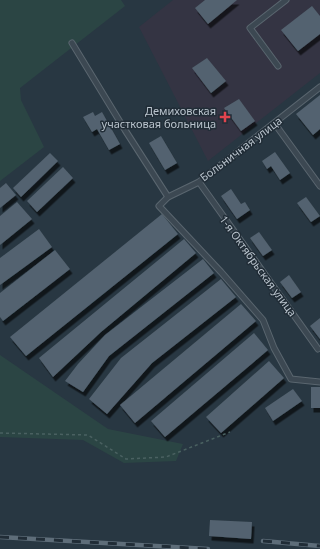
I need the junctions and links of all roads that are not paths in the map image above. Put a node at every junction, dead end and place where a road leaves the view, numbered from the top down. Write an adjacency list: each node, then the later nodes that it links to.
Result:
1 (286, 0): 3 (lane)
2 (72, 43): 8 (lane)
3 (278, 66)
4 (320, 87): 5 (lane, Больничная улица)
5 (275, 124): 6 (lane, Больничная улица); 7 (lane)
6 (199, 182): 8 (lane, Больничная улица); 9 (lane, 1-я Октябрьская улица)
7 (320, 186)
8 (168, 197): 10 (lane, Больничная улица)
9 (318, 349)
10 (320, 382)

